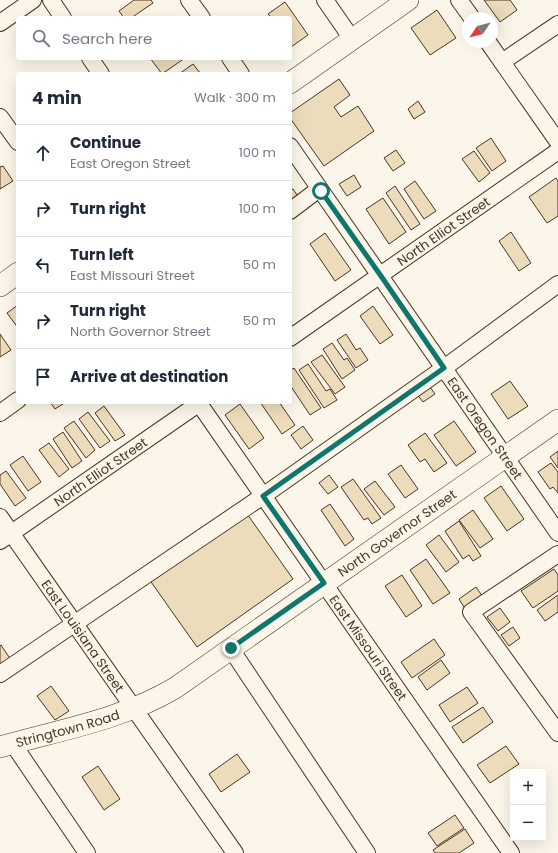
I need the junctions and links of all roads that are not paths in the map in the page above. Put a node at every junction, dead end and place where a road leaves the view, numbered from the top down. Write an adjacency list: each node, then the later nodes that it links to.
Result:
1 (33, 0): 10 (street)
2 (51, 0): 8 (street)
3 (189, 0): 9 (street)
4 (325, 0): 12 (street)
5 (408, 0): 12 (main road)
6 (459, 0): 7 (street)
7 (468, 12)
8 (62, 16)
9 (201, 16)
10 (0, 23)
11 (558, 24): 16 (street)
12 (352, 39): 19 (main road)
13 (492, 48): 16 (street)
14 (91, 60): 17 (street)
15 (231, 60): 18 (street)
16 (502, 62): 22 (street)
17 (100, 72)
18 (240, 72)
19 (292, 82)
20 (0, 116): 21 (street)
21 (16, 139)
22 (558, 142)
23 (292, 149): 25 (street, East Oregon Street)
24 (558, 151): 28 (street, North Elliot Street)
25 (319, 189): 26 (street); 28 (street, East Oregon Street)
26 (292, 209)
27 (16, 274): 30 (main road)
28 (381, 276): 31 (street, North Elliot Street); 32 (street, East Oregon Street)
29 (558, 284): 32 (street)
30 (0, 286)
31 (292, 337)
32 (444, 368): 38 (street, East Oregon Street); 39 (street)
33 (16, 401): 36 (street)
34 (196, 404): 42 (street, North Elliot Street)
35 (200, 404): 39 (street, East Missouri Street)
36 (0, 413)
37 (558, 420): 38 (main road, North Governor Street)
38 (506, 457): 41 (street, East Oregon Street); 44 (main road, North Governor Street)
39 (263, 496): 44 (street, East Missouri Street); 45 (street)
40 (0, 516): 42 (street, East Louisiana Street)
41 (558, 532)
42 (6, 537): 45 (street, East Louisiana Street)
43 (558, 554): 49 (street)
44 (324, 583): 46 (main road, North Governor Street); 54 (street, East Missouri Street)
45 (74, 623): 47 (street); 48 (street, East Louisiana Street)
46 (231, 648): 48 (main road, North Governor Street); 53 (street)
47 (0, 674)
48 (134, 709): 50 (main road, Stringtown Road); 52 (street, East Louisiana Street)
49 (558, 733)
50 (6, 745): 51 (street)
51 (87, 853)
52 (235, 853)
53 (367, 853)
54 (511, 853)

